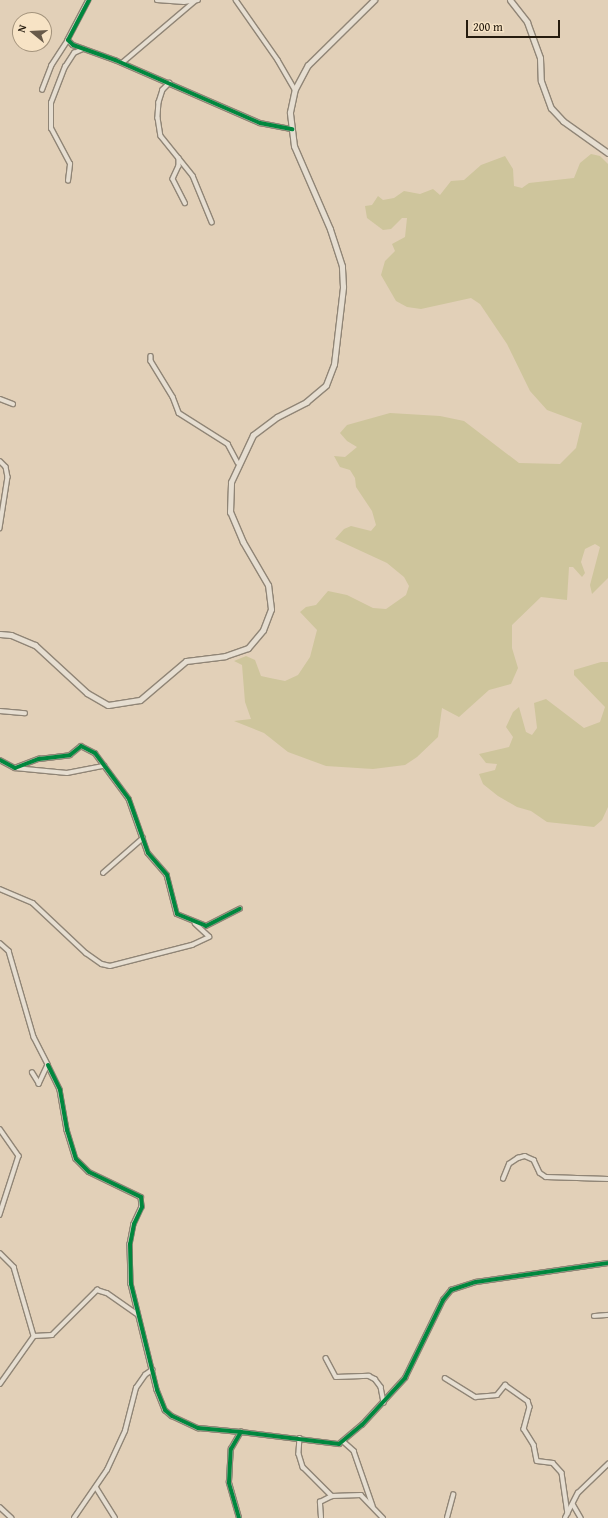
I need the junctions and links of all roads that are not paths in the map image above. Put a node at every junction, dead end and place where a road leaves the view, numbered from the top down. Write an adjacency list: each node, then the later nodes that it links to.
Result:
1 (89, 0): 7 (street)
2 (157, 0): 3 (street)
3 (197, 0): 9 (street)
4 (236, 0): 11 (street)
5 (374, 0): 11 (main road)
6 (510, 0): 14 (main road)
7 (68, 40): 8 (street); 12 (street)
8 (83, 49): 9 (street); 16 (street)
9 (122, 63): 10 (street)
10 (170, 83): 13 (street); 15 (street)
11 (295, 89): 13 (main road)
12 (42, 90)
13 (292, 129): 23 (main road)
14 (608, 153)
15 (178, 158): 17 (street); 18 (street)
16 (68, 181)
17 (185, 203)
18 (212, 222)
19 (151, 356): 23 (street)
20 (0, 399): 21 (street)
21 (12, 404)
22 (0, 461): 24 (street)
23 (238, 463): 25 (main road)
24 (0, 528)
25 (0, 634)
26 (0, 712): 27 (street)
27 (25, 713)
28 (0, 760): 30 (street)
29 (104, 766): 30 (street); 31 (street); 32 (street)
30 (15, 768): 31 (street)
31 (97, 769): 32 (street)
32 (107, 772): 33 (street)
33 (143, 838): 34 (street); 37 (street)
34 (103, 874)
35 (0, 889): 37 (street)
36 (240, 909): 37 (street)
37 (194, 923)
38 (0, 943): 39 (street)
39 (48, 1065): 40 (street); 47 (street)
40 (32, 1073)
41 (0, 1129): 44 (street)
42 (503, 1179): 43 (street)
43 (608, 1179)
44 (0, 1215)
45 (0, 1253): 50 (street)
46 (608, 1264): 55 (street)
47 (138, 1314): 50 (street); 52 (street)
48 (608, 1315): 49 (street)
49 (594, 1316)
50 (34, 1336): 54 (street)
51 (326, 1358): 55 (street)
52 (152, 1370): 56 (street); 60 (street)
53 (445, 1378): 66 (street)
54 (0, 1384)
55 (384, 1403): 58 (street)
56 (240, 1432): 57 (street); 70 (street)
57 (300, 1438): 58 (street); 62 (street)
58 (344, 1441): 65 (street)
59 (608, 1464): 63 (street)
60 (96, 1487): 68 (street); 69 (street)
61 (453, 1495): 73 (street)
62 (332, 1496): 65 (street); 71 (street)
63 (573, 1504): 66 (street); 75 (street)
64 (0, 1507): 67 (street)
65 (374, 1507): 72 (street)
66 (568, 1514): 74 (street)
67 (12, 1518)
68 (74, 1518)
69 (115, 1518)
70 (239, 1518)
71 (321, 1518)
72 (383, 1518)
73 (447, 1518)
74 (565, 1518)
75 (581, 1518)

